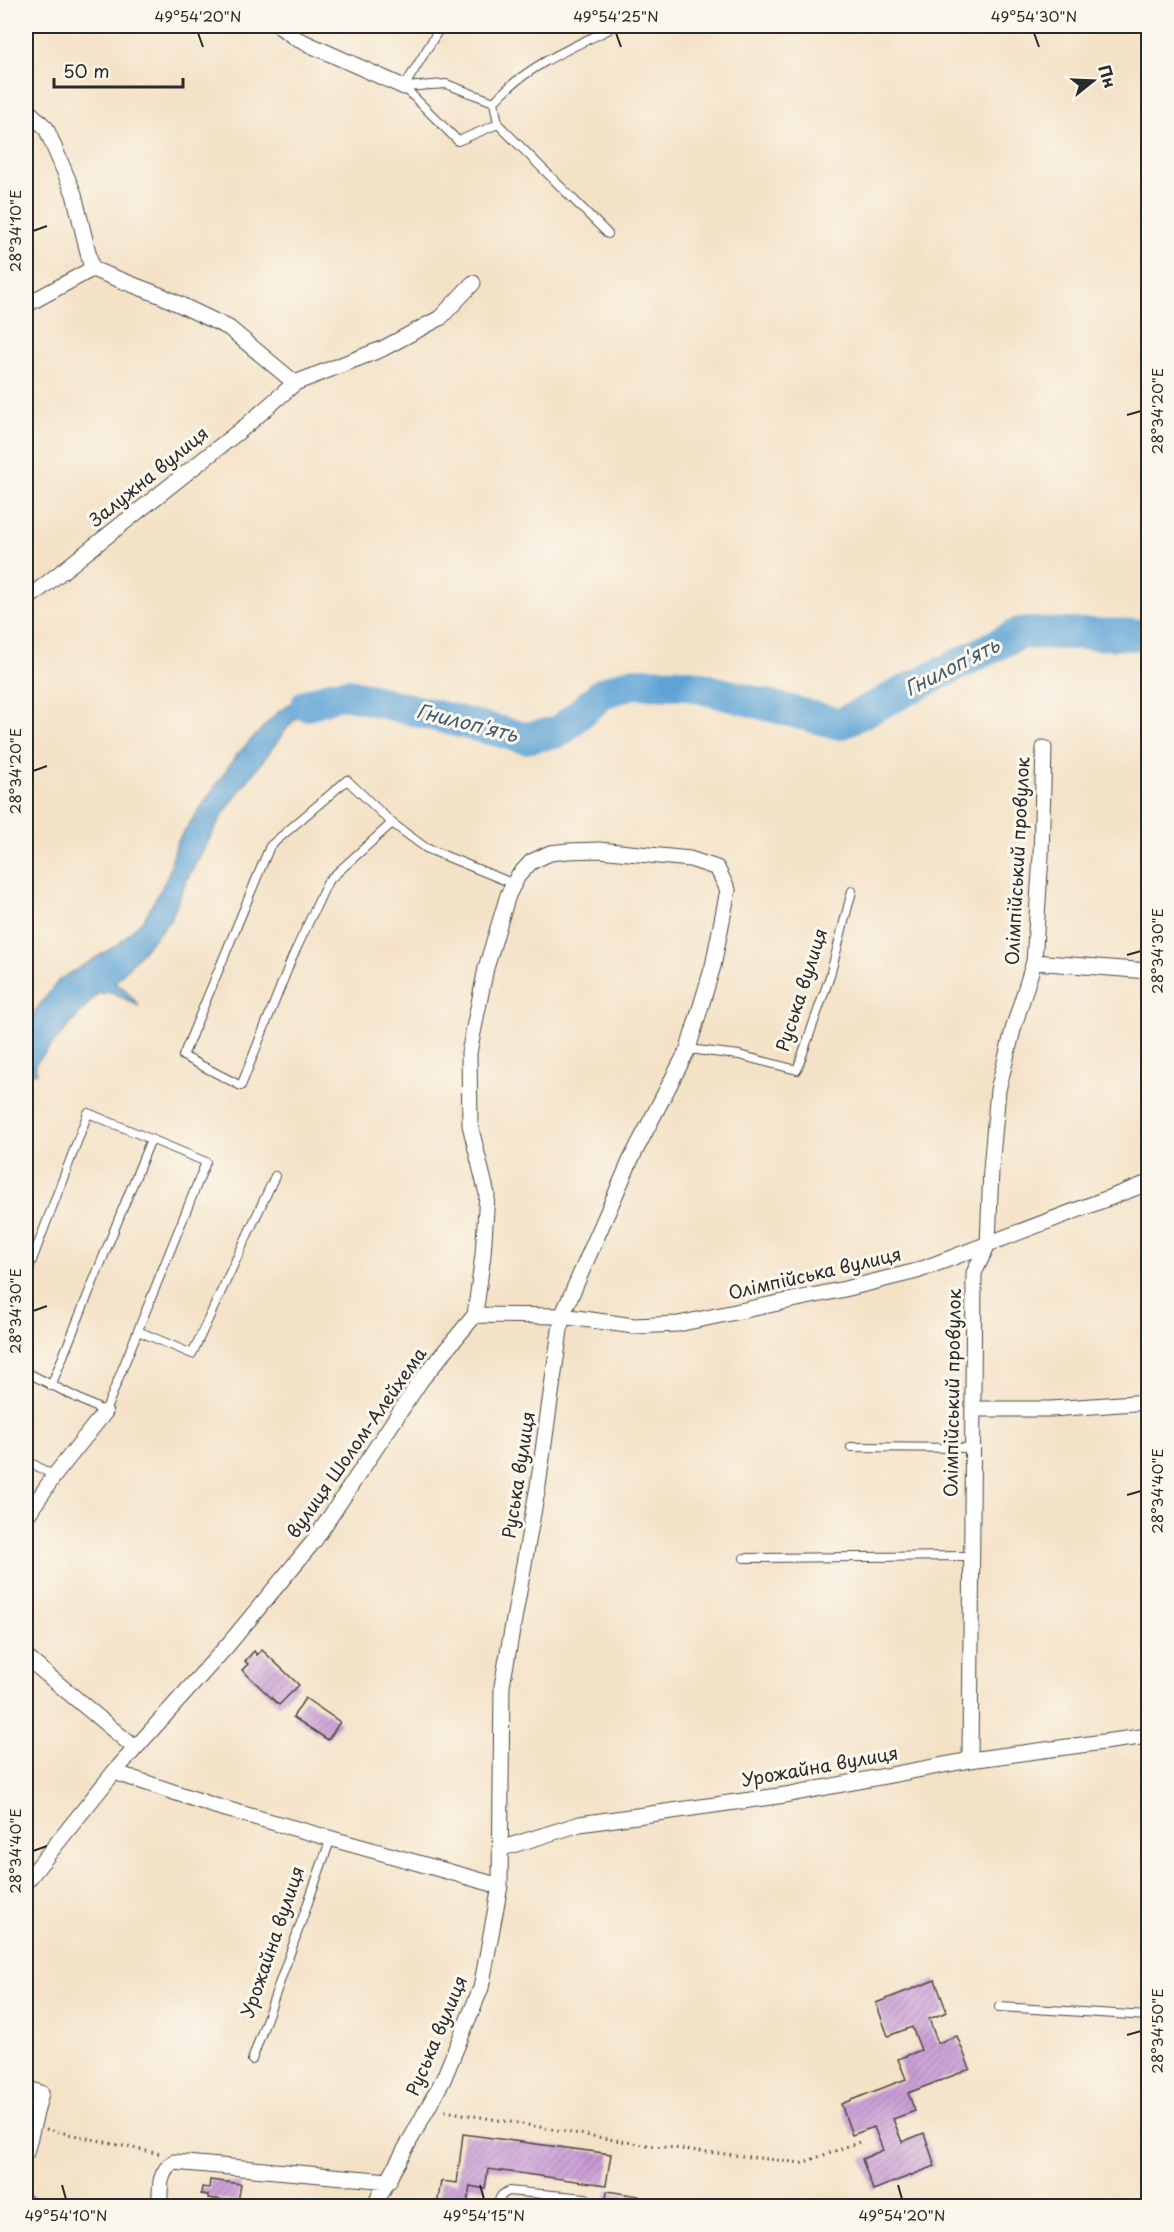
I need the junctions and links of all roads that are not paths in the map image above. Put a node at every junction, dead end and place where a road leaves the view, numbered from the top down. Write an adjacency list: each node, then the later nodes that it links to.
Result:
1 (279, 26): 4 (street)
2 (438, 27): 4 (lane)
3 (608, 30): 5 (lane)
4 (404, 87): 5 (lane); 7 (lane)
5 (494, 102): 7 (lane)
6 (26, 109): 9 (street)
7 (498, 124): 8 (lane)
8 (608, 234)
9 (92, 269): 11 (street); 12 (street)
10 (473, 283): 12 (street, Залужна вулиця)
11 (26, 305)
12 (295, 383): 13 (street, Залужна вулиця)
13 (26, 600)
14 (1044, 748): 18 (street, Олімпійський провулок)
15 (392, 823): 15 (lane); 16 (lane)
16 (514, 884): 20 (street); 26 (street)
17 (852, 891): 20 (lane, Руська вулиця)
18 (1034, 962): 19 (street); 24 (street, Олімпійський провулок)
19 (1149, 971)
20 (688, 1049): 27 (street, Руська вулиця)
21 (151, 1139): 25 (lane); 28 (lane); 30 (lane)
22 (275, 1176): 28 (lane)
23 (1149, 1183): 24 (street, Олімпійська вулиця)
24 (988, 1244): 27 (street, Олімпійська вулиця); 32 (street, Олімпійський провулок)
25 (26, 1276)
26 (476, 1315): 27 (street, Олімпійська вулиця); 43 (street, вулиця Шолом-Алейхема)
27 (562, 1316): 47 (street, Руська вулиця)
28 (138, 1331): 33 (lane)
29 (26, 1372): 30 (lane)
30 (51, 1386): 33 (lane)
31 (1149, 1402): 32 (street)
32 (973, 1409): 35 (street, Олімпійський провулок)
33 (105, 1412): 37 (street)
34 (851, 1447): 35 (lane)
35 (972, 1448): 39 (street, Олімпійський провулок)
36 (26, 1460): 37 (lane)
37 (54, 1476): 38 (street)
38 (26, 1517)
39 (970, 1556): 40 (lane); 44 (street, Олімпійський провулок)
40 (744, 1558)
41 (26, 1657): 43 (street)
42 (1149, 1736): 44 (street, Урожайна вулиця)
43 (135, 1748): 45 (street, вулиця Шолом-Алейхема)
44 (970, 1760): 47 (street, Урожайна вулиця)
45 (114, 1772): 46 (street); 48 (street, вулиця Шолом-Алейхема)
46 (331, 1838): 49 (street); 52 (lane, Урожайна вулиця)
47 (500, 1849): 49 (street, Руська вулиця)
48 (26, 1882)
49 (500, 1886): 55 (street, Руська вулиця)
50 (999, 2007): 51 (lane)
51 (1149, 2016)
52 (252, 2060)
53 (26, 2088): 54 (street)
54 (26, 2153)
55 (388, 2181): 58 (street); 59 (street, Руська вулиця)
56 (26, 2202): 57 (street)
57 (30, 2206)
58 (160, 2206)
59 (374, 2206)
60 (495, 2206): 61 (lane)
61 (584, 2206)

